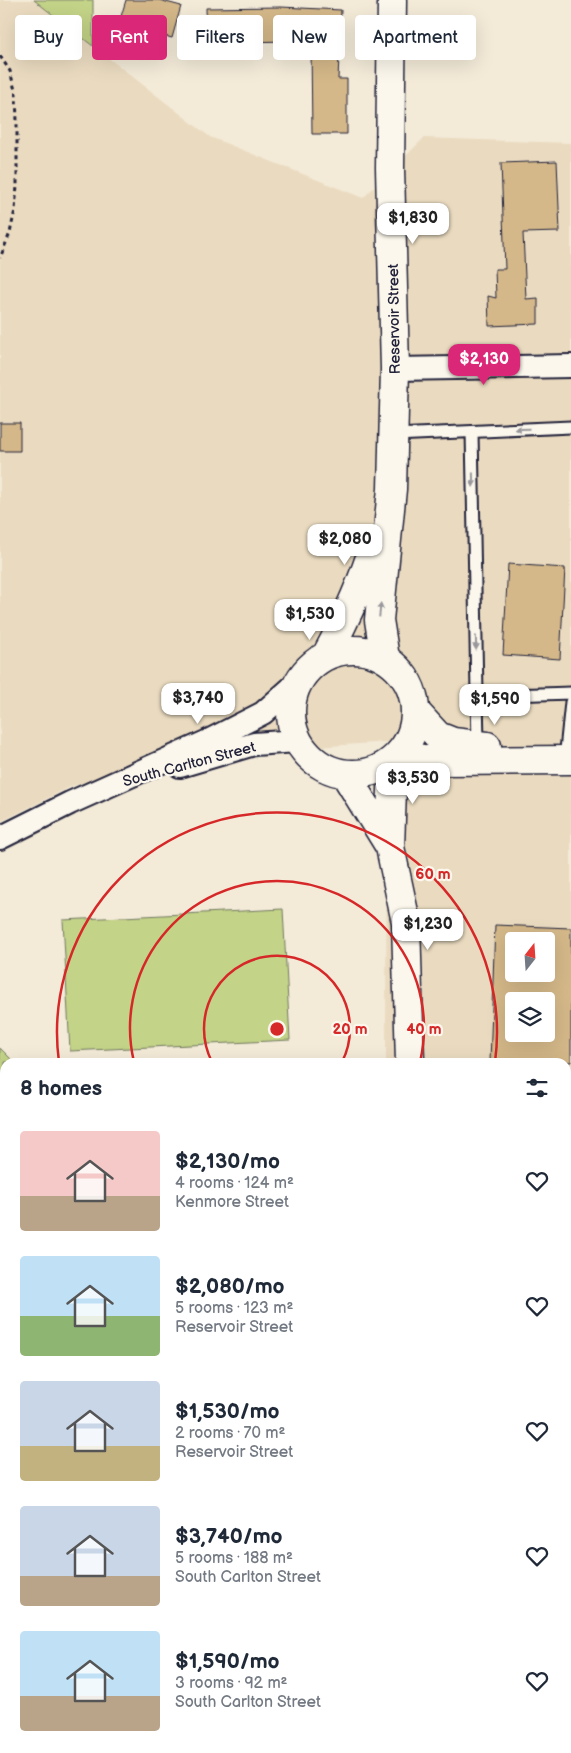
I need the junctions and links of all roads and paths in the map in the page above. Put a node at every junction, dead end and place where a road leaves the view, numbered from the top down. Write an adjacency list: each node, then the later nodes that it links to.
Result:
1 (392, 0): 5 (main road, Reservoir Street)
2 (0, 56): 3 (path)
3 (0, 258)
4 (571, 366): 5 (street)
5 (395, 369): 8 (main road, Reservoir Street)
6 (571, 427): 7 (lane, one-way to 7)
7 (472, 432): 8 (lane); 14 (lane, one-way to 14)
8 (394, 435): 9 (main road, Reservoir Street)
9 (392, 488): 10 (main road, Reservoir Street); 11 (main road, Reservoir Street, one-way to 9)
10 (326, 656): 11 (main road); 12 (main road)
11 (385, 658): 16 (main road)
12 (297, 683): 17 (main road); 22 (street, South Carlton Street)
13 (571, 693): 14 (lane)
14 (477, 696): 18 (lane)
15 (571, 702): 20 (lane)
16 (416, 712): 18 (main road); 19 (main road)
17 (297, 741): 21 (main road); 22 (street, South Carlton Street)
18 (478, 745): 20 (main road)
19 (396, 759): 20 (main road); 21 (main road); 24 (main road)
20 (568, 760)
21 (345, 774): 24 (main road)
22 (111, 785): 23 (street, South Carlton Street)
23 (0, 838)
24 (390, 847): 25 (main road)
25 (410, 1058)

